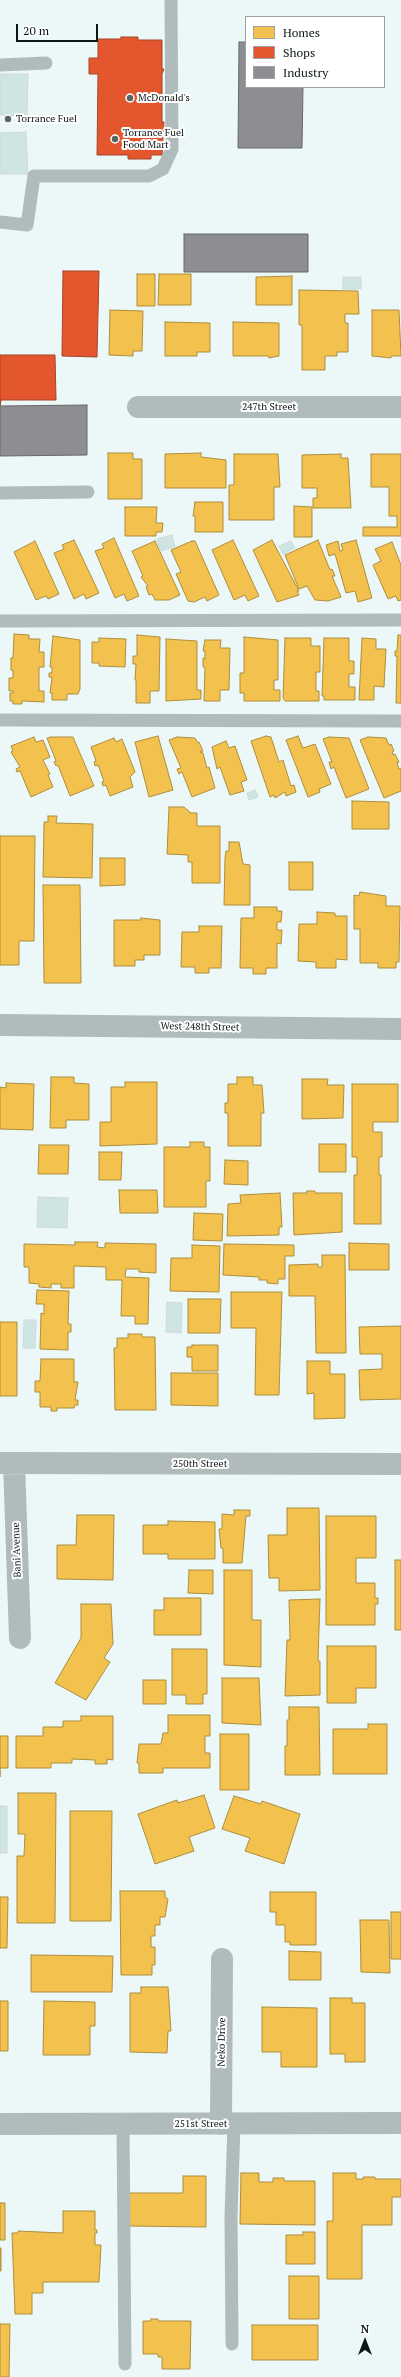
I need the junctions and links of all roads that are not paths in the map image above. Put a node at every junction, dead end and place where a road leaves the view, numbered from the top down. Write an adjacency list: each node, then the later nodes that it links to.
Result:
1 (171, 0): 4 (lane)
2 (46, 63): 3 (lane)
3 (0, 65)
4 (0, 222)
5 (138, 407): 6 (street, 247th Street)
6 (401, 407)
7 (88, 492): 8 (lane)
8 (0, 493)
9 (401, 620): 10 (lane)
10 (0, 621)
11 (0, 720): 12 (lane)
12 (401, 721)
13 (0, 1025): 14 (street, West 248th Street)
14 (401, 1029)
15 (7, 1463): 16 (street, 250th Street); 17 (street, Bani Avenue)
16 (401, 1464)
17 (20, 1638)
18 (222, 1959): 22 (street, Neko Drive)
19 (401, 2123): 22 (street, 251st Street)
20 (0, 2124): 21 (street, 251st Street)
21 (123, 2124): 22 (street, 251st Street); 24 (lane)
22 (227, 2124): 23 (lane)
23 (232, 2344)
24 (126, 2364)

